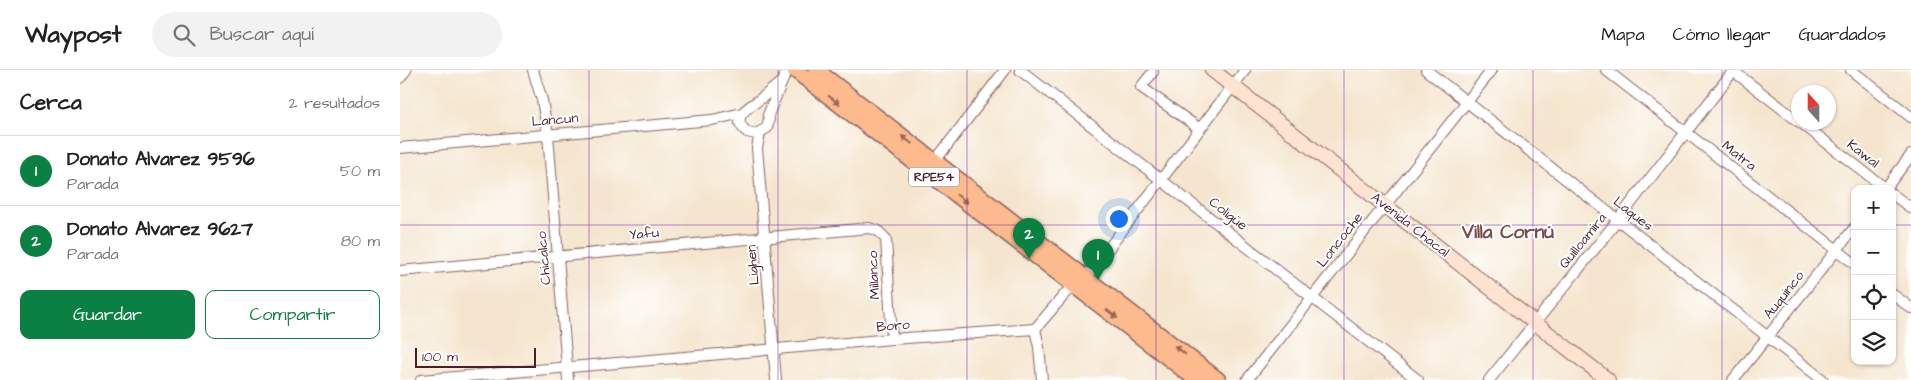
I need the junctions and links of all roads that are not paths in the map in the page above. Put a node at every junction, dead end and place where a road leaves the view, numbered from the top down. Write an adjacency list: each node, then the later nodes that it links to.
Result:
1 (406, 70): 16 (street)
2 (533, 70): 31 (street, Chicalco)
3 (786, 70): 17 (street, Lancun)
4 (795, 70): 50 (main road, RPE54, one-way to 50)
5 (816, 70): 35 (main road, RPE54, one-way to 5)
6 (1005, 70): 35 (street)
7 (1020, 70): 36 (street, Coligüe)
8 (1212, 70): 18 (main road, Avenida Chacal)
9 (1245, 70): 18 (street)
10 (1426, 70): 19 (street, Laques)
11 (1492, 70): 19 (street, Loncoche)
12 (1606, 70): 29 (street, Matra)
13 (1733, 70): 23 (street, Kawal); 29 (street, Quilloamira)
14 (1851, 70): 24 (street)
15 (1153, 72): 27 (street)
16 (400, 78)
17 (781, 82): 20 (street, Lancun); 22 (street, Lancun)
18 (1232, 86): 27 (street); 40 (main road, Avenida Chacal)
19 (1467, 102): 40 (street, Loncoche); 42 (street, Laques)
20 (751, 106): 21 (street, Lancun); 22 (street)
21 (742, 113): 25 (street, Lancun); 26 (street)
22 (768, 115): 30 (street, Lancun)
23 (1791, 116)
24 (1911, 117)
25 (712, 120): 26 (street, Lancun); 31 (street, Lancun)
26 (745, 129): 30 (street, Lancun); 33 (street, Lighen)
27 (1200, 130): 36 (street)
28 (1809, 130): 37 (street, Kawal)
29 (1685, 132): 42 (street, Quilloamira); 46 (street, Matra)
30 (760, 133): 33 (street, Lighen)
31 (548, 135): 32 (street, Lancun); 47 (street, Chicalco)
32 (400, 148)
33 (757, 148): 44 (street, Lighen)
34 (1911, 155): 38 (street)
35 (935, 160): 50 (main road, RPE54)
36 (1162, 180): 50 (street); 52 (street, Coligüe)
37 (1880, 185)
38 (1888, 185)
39 (1896, 197): 41 (street)
40 (1385, 206): 52 (street, Loncoche); 54 (main road, Avenida Chacal)
41 (1911, 208)
42 (1618, 220): 54 (street, Quilloamira); 56 (street, Laques)
43 (1853, 230): 46 (street, Auquinco)
44 (764, 237): 45 (street, Yafu); 47 (street, Yafu); 58 (street, Lighen)
45 (886, 239): 57 (street, Millanco)
46 (1836, 250): 48 (street, Matra); 56 (street, Auquinco)
47 (557, 256): 49 (street, Yafu); 59 (street, Chicalco)
48 (1851, 261)
49 (400, 271)
50 (1079, 280): 55 (street); 64 (main road, RPE54, one-way to 64); 65 (main road, RPE54, one-way to 50)
51 (1896, 297): 53 (street)
52 (1312, 298): 66 (street, Loncoche); 67 (street, Coligüe)
53 (1911, 308)
54 (1534, 323): 68 (street, Quilloamira); 69 (main road, Avenida Chacal)
55 (1035, 329): 57 (street, Boro); 63 (street)
56 (1768, 337): 70 (street, Auquinco); 71 (street, Laques)
57 (892, 339): 58 (street, Boro)
58 (773, 350): 59 (street, Boro); 62 (street, Lighen)
59 (566, 367): 60 (street, Boro); 61 (street, Chicalco)
60 (421, 380)
61 (568, 380)
62 (776, 380)
63 (1042, 380)
64 (1197, 380)
65 (1218, 380)
66 (1247, 380)
67 (1418, 380)
68 (1489, 380)
69 (1608, 380)
70 (1733, 380)
71 (1823, 380)

